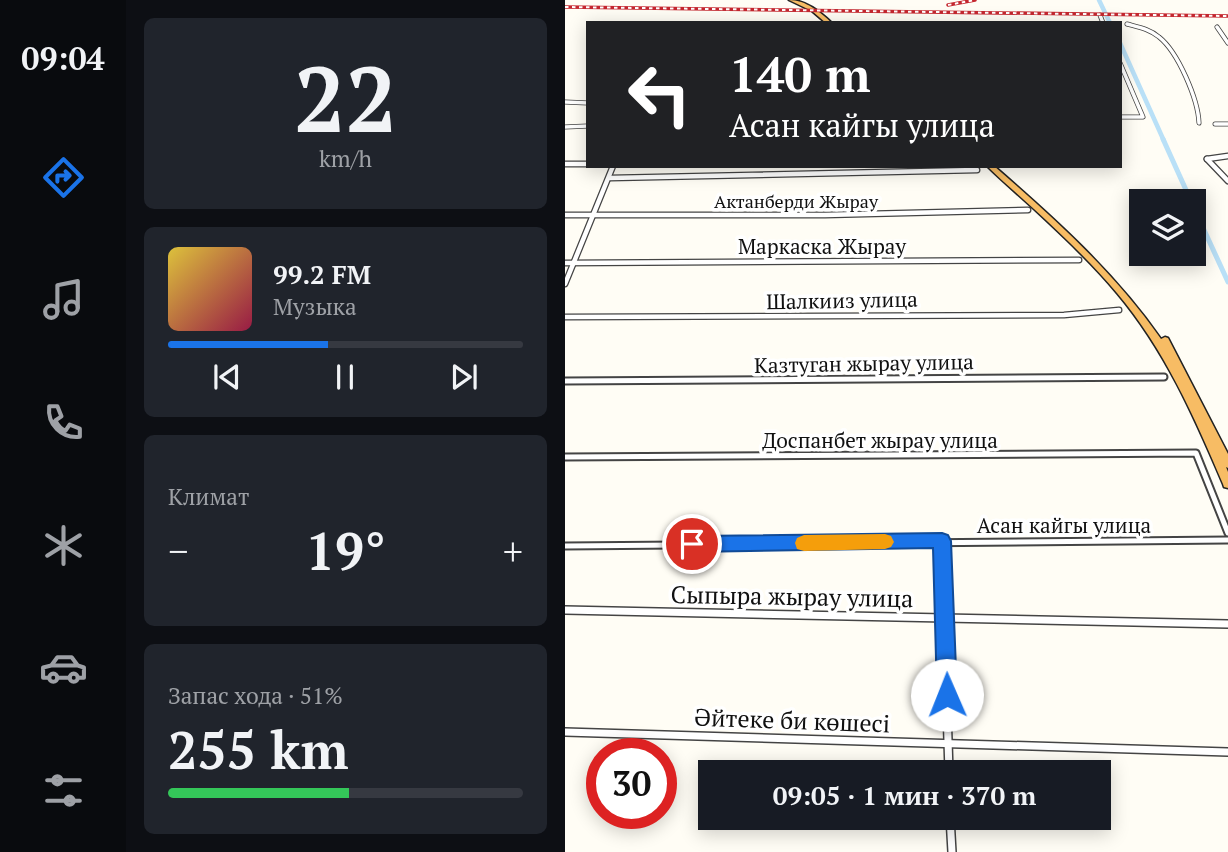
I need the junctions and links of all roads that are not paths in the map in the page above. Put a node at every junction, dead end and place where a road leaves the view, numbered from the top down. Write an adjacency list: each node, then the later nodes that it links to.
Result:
1 (792, 0): 4 (highway)
2 (799, 0): 5 (highway)
3 (1100, 15): 6 (street)
4 (829, 21)
5 (830, 21)
6 (1102, 21)
7 (1127, 24): 14 (street)
8 (1217, 27): 9 (street)
9 (1228, 43)
10 (1122, 68): 13 (street)
11 (565, 102): 12 (street)
12 (586, 103)
13 (1122, 117)
14 (1199, 123)
15 (1215, 124): 16 (street)
16 (1228, 124)
17 (586, 126): 18 (street)
18 (565, 127)
19 (1228, 156): 27 (street)
20 (565, 164): 21 (street)
21 (586, 164)
22 (612, 168): 26 (street)
23 (992, 168): 41 (highway)
24 (999, 168): 40 (highway)
25 (977, 170): 26 (street)
26 (610, 178): 30 (street)
27 (1228, 181)
28 (1028, 210): 30 (street, Актанберди Жырау)
29 (565, 215): 30 (street, Актанберди Жырау)
30 (596, 215): 33 (street)
31 (1079, 260): 33 (street, Маркаска Жырау)
32 (565, 263): 33 (street, Маркаска Жырау)
33 (574, 263): 34 (street)
34 (565, 284)
35 (1119, 310): 36 (street, Шалкииз улица)
36 (565, 317)
37 (1164, 377): 38 (street, Казтуган жырау улица)
38 (565, 381)
39 (565, 457): 42 (street, Доспанбет жырау улица)
40 (1228, 464)
41 (1228, 484)
42 (1228, 533)
43 (1228, 540): 44 (street, Асан кайгы улица)
44 (942, 541): 45 (street, Асан кайгы улица); 47 (street)
45 (565, 546)
46 (565, 610): 47 (street, Сыпыра жырау улица)
47 (946, 619): 48 (street, Сыпыра жырау улица); 50 (street)
48 (1228, 624)
49 (565, 732): 50 (street, Әйтеке би көшесі)
50 (948, 745): 51 (street, Әйтеке би көшесі); 52 (street)
51 (1228, 751)
52 (949, 760)
53 (951, 830): 54 (street)
54 (952, 852)

